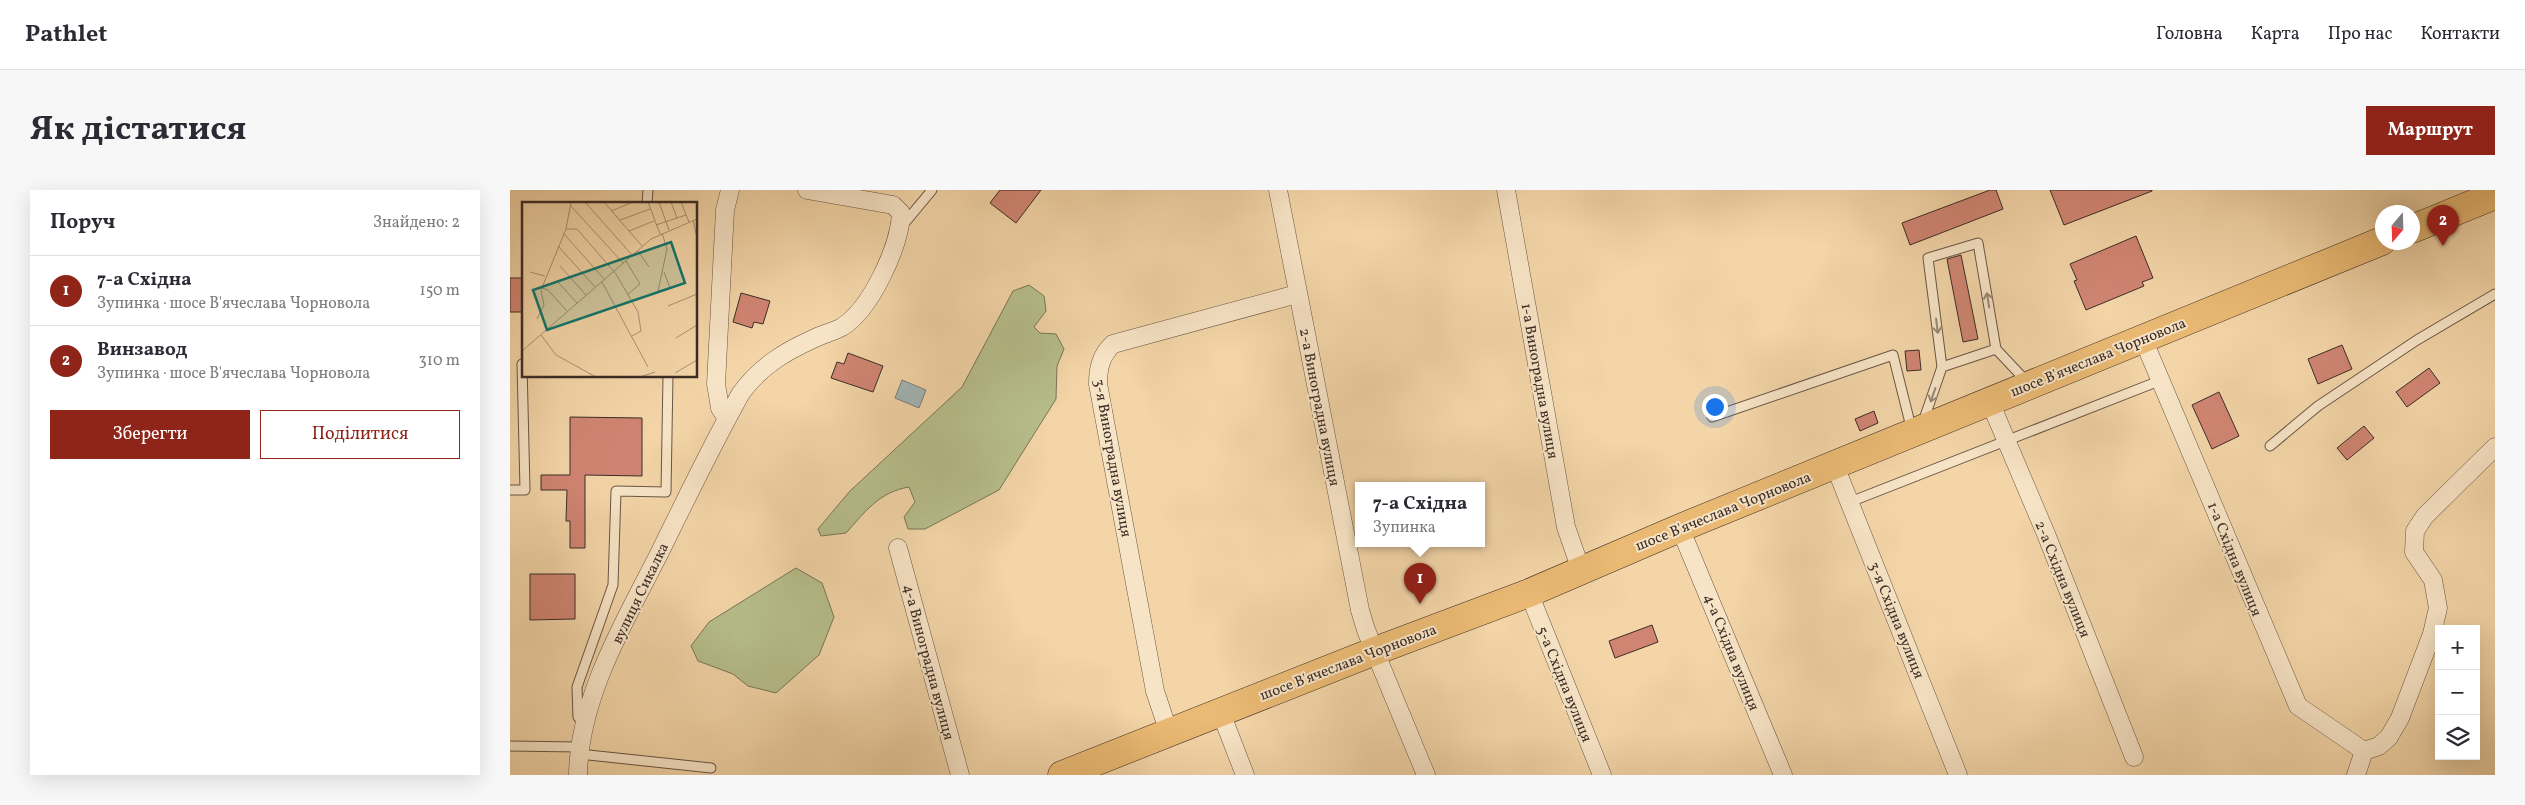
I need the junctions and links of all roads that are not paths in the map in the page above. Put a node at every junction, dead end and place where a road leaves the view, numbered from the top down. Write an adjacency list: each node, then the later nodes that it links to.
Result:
1 (730, 190): 21 (street)
2 (807, 190): 8 (street)
3 (932, 190): 8 (lane)
4 (1278, 190): 10 (street, 2-а Виноградна вулиця)
5 (1506, 190): 31 (street, 1-а Виноградна вулиця)
6 (2495, 196): 7 (main road)
7 (2420, 226)
8 (900, 228): 21 (street, вулиця Сикалка)
9 (2375, 245): 12 (main road, шосе В'ячеслава Чорновола)
10 (1297, 294): 33 (street, 2-а Виноградна вулиця); 36 (street, 3-я Виноградна вулиця)
11 (2495, 294): 24 (lane)
12 (2143, 338): 17 (street, 1-а Східна вулиця); 18 (main road, шосе В'ячеслава Чорновола)
13 (1996, 348): 14 (lane); 14 (lane, one-way to 14); 18 (lane)
14 (1942, 367): 22 (lane, one-way to 22)
15 (522, 378): 27 (lane)
16 (668, 378): 35 (lane)
17 (2160, 381): 23 (lane); 39 (street, 1-а Східна вулиця)
18 (2030, 385): 19 (main road, шосе В'ячеслава Чорновола)
19 (1990, 402): 22 (main road, шосе В'ячеслава Чорновола); 23 (street, 2-а Східна вулиця)
20 (1712, 417): 22 (lane)
21 (727, 418): 35 (street, вулиця Сикалка)
22 (1916, 432): 26 (main road, шосе В'ячеслава Чорновола)
23 (2005, 442): 28 (lane); 40 (street, 2-а Східна вулиця)
24 (2270, 446)
25 (2495, 447): 39 (street)
26 (1835, 466): 28 (street, 3-я Східна вулиця); 29 (main road, шосе В'ячеслава Чорновола)
27 (510, 490)
28 (1850, 502): 49 (street, 3-я Східна вулиця)
29 (1680, 528): 31 (main road, шосе В'ячеслава Чорновола); 48 (street, 4-а Східна вулиця)
30 (898, 548): 43 (street, 4-а Виноградна вулиця)
31 (1581, 570): 32 (main road, шосе В'ячеслава Чорновола)
32 (1529, 593): 33 (main road, шосе В'ячеслава Чорновола); 47 (street, 5-а Східна вулиця)
33 (1375, 651): 34 (main road, шосе В'ячеслава Чорновола); 46 (street, 2-а Виноградна вулиця)
34 (1221, 713): 36 (main road, шосе В'ячеслава Чорновола); 45 (street)
35 (585, 722): 38 (street, вулиця Сикалка)
36 (1169, 733): 44 (main road, шосе В'ячеслава Чорновола)
37 (510, 746): 38 (lane)
38 (578, 750): 41 (lane); 42 (street, вулиця Сикалка)
39 (2364, 751): 50 (street)
40 (2134, 757)
41 (711, 768)
42 (578, 775)
43 (960, 775)
44 (1063, 775)
45 (1245, 775)
46 (1426, 775)
47 (1602, 775)
48 (1783, 775)
49 (1958, 775)
50 (2356, 775)

